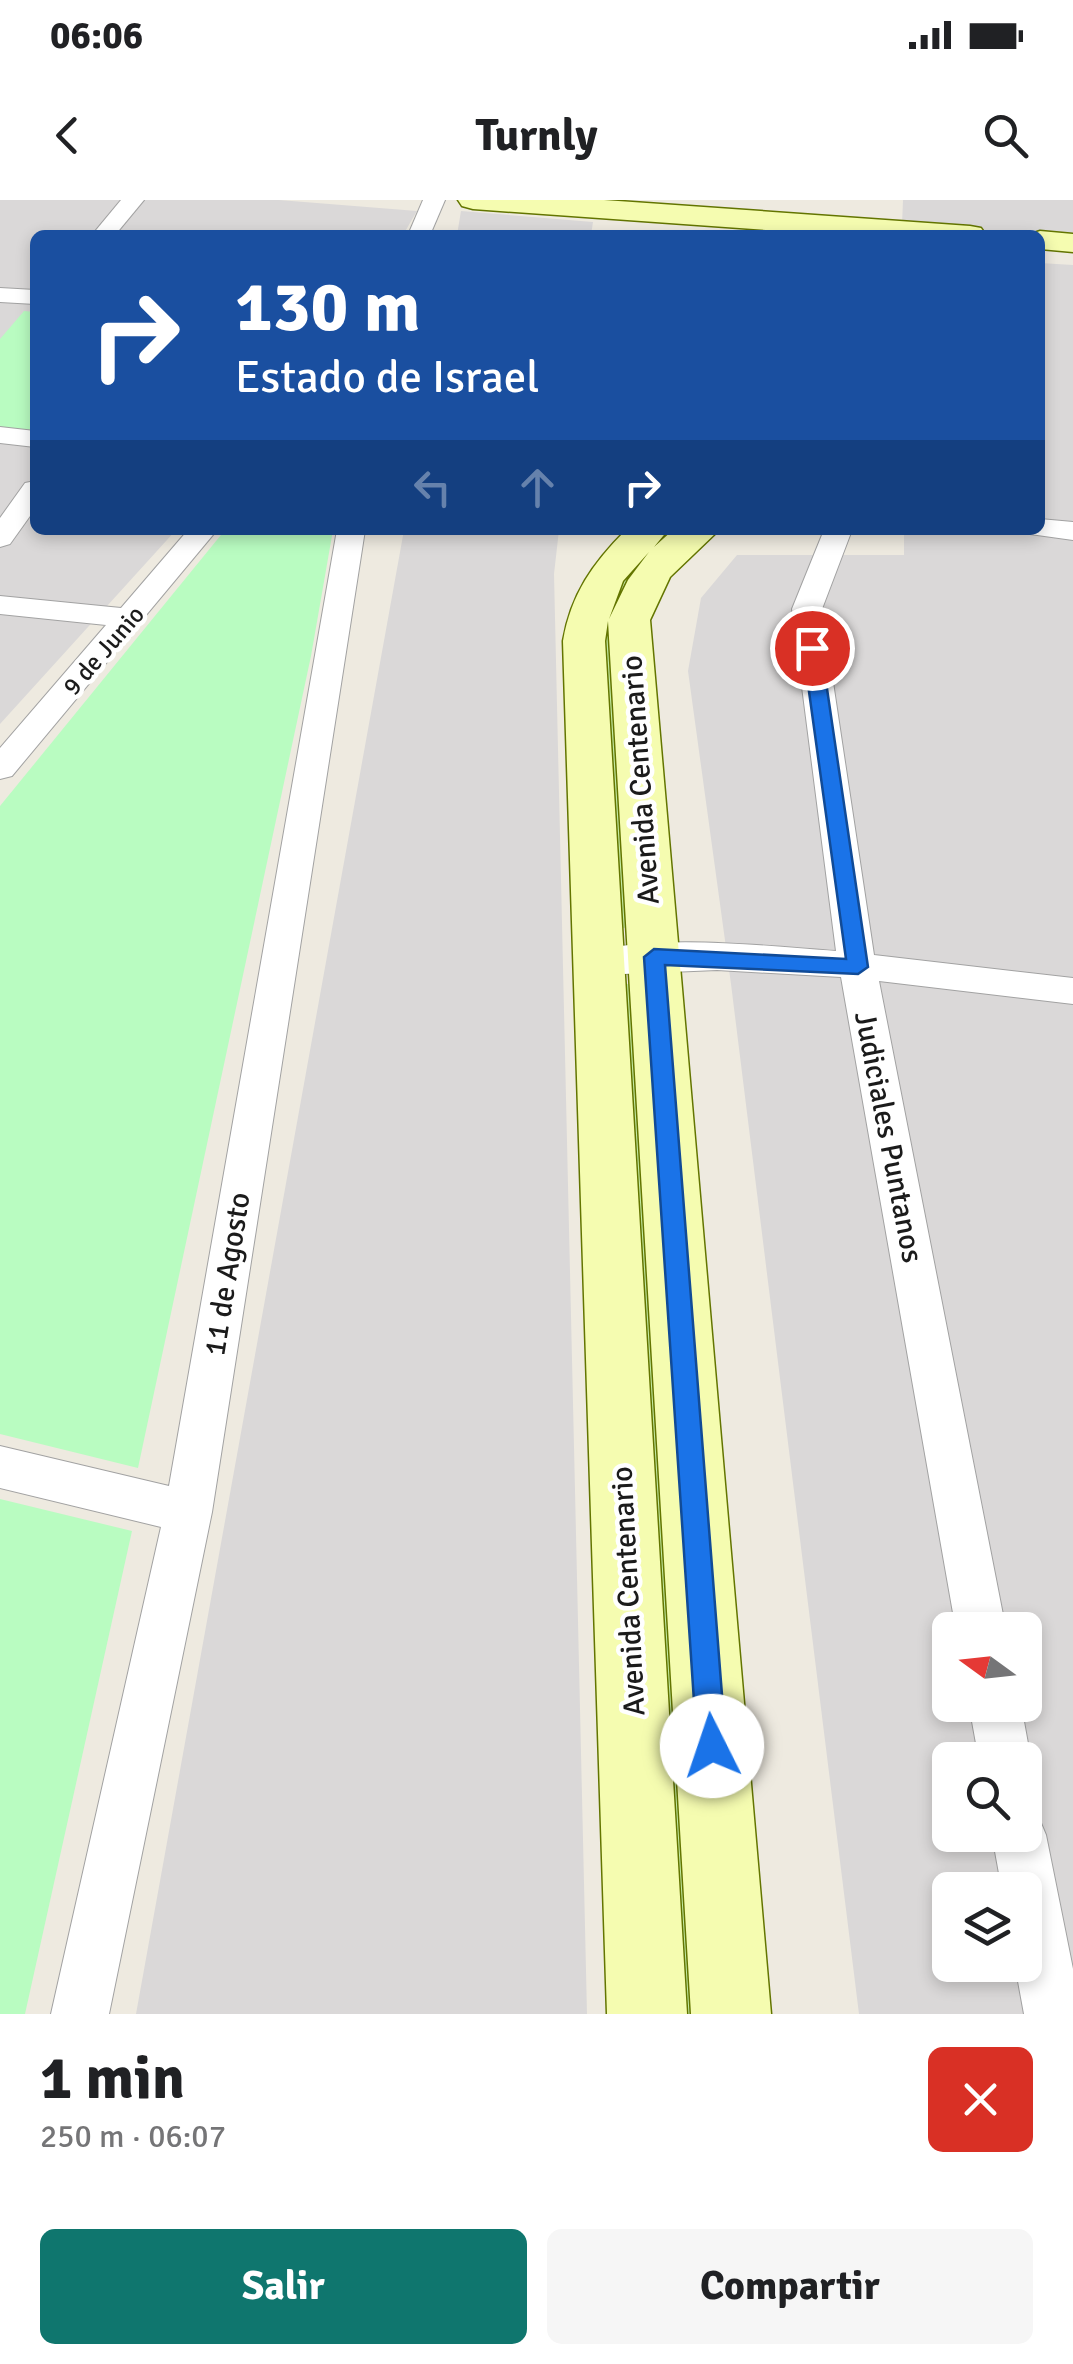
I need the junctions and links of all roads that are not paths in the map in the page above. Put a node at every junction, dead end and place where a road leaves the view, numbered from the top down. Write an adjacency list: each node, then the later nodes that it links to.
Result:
1 (133, 200): 7 (street)
2 (434, 200): 8 (street)
3 (474, 200): 4 (main road)
4 (521, 201): 5 (main road)
5 (830, 220): 6 (main road)
6 (867, 221): 9 (main road)
7 (107, 230)
8 (421, 230)
9 (933, 230)
10 (1045, 240): 11 (main road)
11 (1073, 243)
12 (0, 294): 13 (street)
13 (30, 297)
14 (0, 435): 15 (street)
15 (30, 438)
16 (30, 496): 24 (street)
17 (1045, 528): 18 (street)
18 (1073, 530)
19 (199, 535): 26 (street, 9 de Junio)
20 (350, 535): 32 (street, 11 de Agosto)
21 (643, 535): 28 (main road, Avenida Centenario)
22 (692, 535): 28 (main road, Avenida Centenario)
23 (837, 535): 29 (street, Judiciales Puntanos)
24 (0, 538)
25 (0, 605): 26 (street)
26 (132, 618): 27 (street, 9 de Junio)
27 (0, 769)
28 (627, 960): 29 (street); 36 (main road, Avenida Centenario); 37 (main road, Avenida Centenario)
29 (858, 967): 30 (street); 33 (street, Judiciales Puntanos)
30 (1073, 991)
31 (0, 1467): 32 (street)
32 (188, 1512): 35 (street, 11 de Agosto)
33 (978, 1612)
34 (1023, 1852): 38 (street)
35 (80, 2014)
36 (647, 2014)
37 (731, 2014)
38 (1053, 2014)

